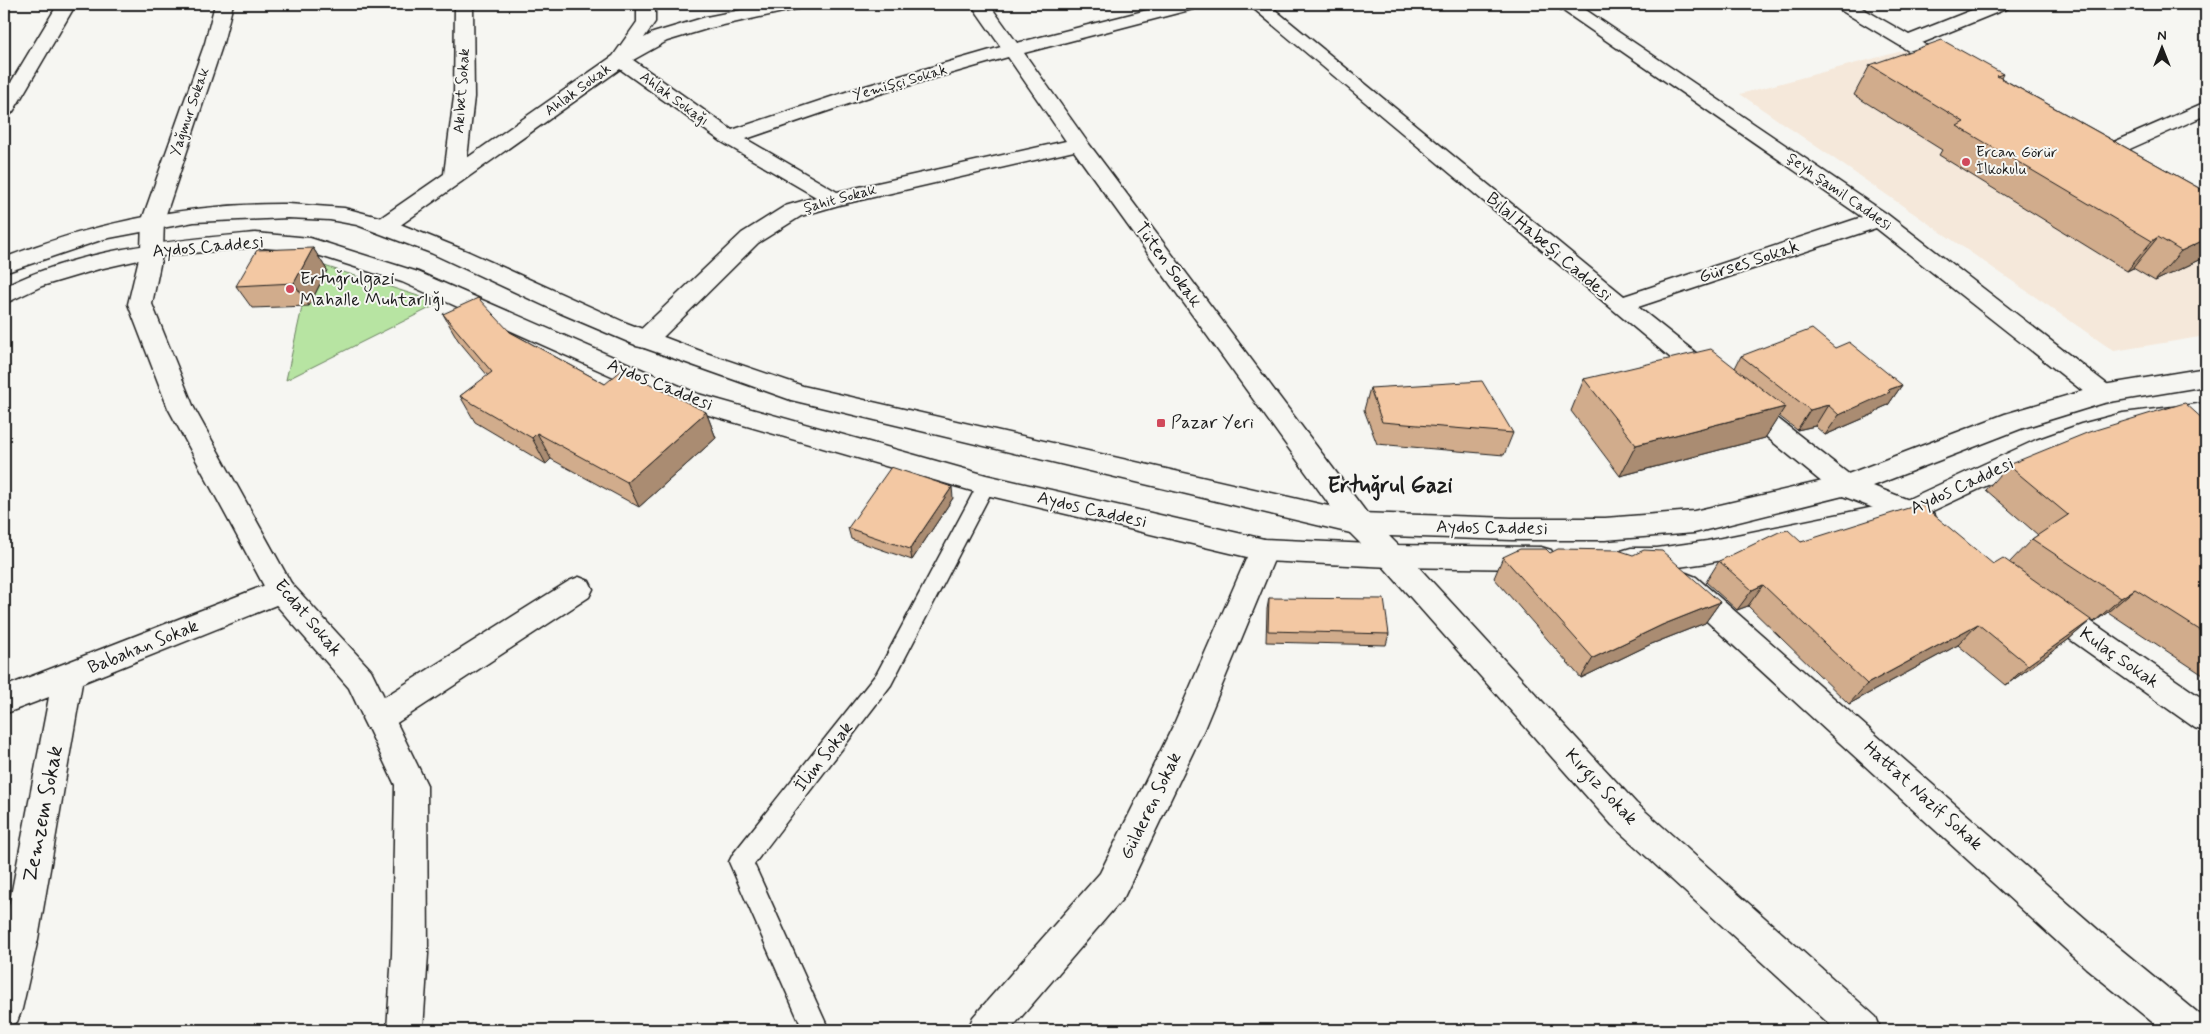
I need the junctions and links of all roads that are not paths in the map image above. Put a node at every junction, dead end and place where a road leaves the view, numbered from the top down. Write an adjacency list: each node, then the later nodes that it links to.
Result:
1 (67, 4): 17 (street)
2 (224, 4): 24 (street, Yağmur Sokak)
3 (464, 4): 21 (street, Akıbet Sokak)
4 (646, 4): 14 (street)
5 (794, 4): 14 (street, Ahlak Sokak)
6 (980, 4): 13 (street, Tüten Sokak)
7 (1191, 4): 13 (street, Yemişçi Sokak)
8 (1257, 4): 29 (street, Bilal Habeşi Caddesi)
9 (1565, 4): 23 (street, Şeyh Şamil Caddesi)
10 (1843, 4): 12 (street)
11 (2002, 4): 12 (street)
12 (1908, 42): 15 (street)
13 (1012, 50): 18 (street, Yemişçi Sokak); 19 (street, Tüten Sokak)
14 (620, 60): 18 (street, Ahlak Sokağı); 21 (street, Ahlak Sokak)
15 (1966, 77)
16 (2206, 108): 20 (street)
17 (4, 110)
18 (729, 138): 22 (street)
19 (1079, 144): 22 (street, Şahit Sokak); 37 (street, Tüten Sokak)
20 (2098, 156)
21 (454, 177): 25 (street, Ahlak Sokak)
22 (834, 199): 30 (street, Şahit Sokak)
23 (1879, 219): 29 (street, Gürses Sokak); 32 (street, Şeyh Şamil Caddesi)
24 (153, 220): 25 (street, Aydos Caddesi); 26 (street, Ecdat Sokak); 27 (street, Aydos Caddesi)
25 (384, 226): 30 (street, Aydos Caddesi)
26 (152, 250): 28 (street, Aydos Caddesi); 34 (street, Aydos Caddesi); 45 (street, Ecdat Sokak)
27 (4, 266)
28 (4, 296)
29 (1620, 305): 35 (street, Bilal Habeşi Caddesi)
30 (645, 340): 37 (street, Aydos Caddesi)
31 (2206, 377): 32 (street, Aydos Caddesi)
32 (2103, 394): 35 (street, Aydos Caddesi)
33 (2206, 412): 36 (street, Aydos Caddesi)
34 (986, 485): 39 (street, Aydos Caddesi); 53 (lane, İlim Sokak)
35 (1845, 486): 36 (street, Bilal Habeşi Caddesi); 37 (street, Aydos Caddesi)
36 (1909, 512): 38 (street); 43 (street, Aydos Caddesi)
37 (1359, 524): 40 (street, Kırgız Sokak)
38 (1950, 539)
39 (1264, 550): 40 (street, Aydos Caddesi); 54 (street, Gülderen Sokak)
40 (1391, 556): 41 (street, Aydos Caddesi); 55 (street, Kırgız Sokak)
41 (1570, 558)
42 (1609, 559): 43 (street, Aydos Caddesi)
43 (1657, 559): 56 (street, Hattat Nazif Sokak)
44 (578, 589): 49 (street)
45 (281, 591): 47 (street, Babahan Sokak); 49 (street, Ecdat Sokak)
46 (2030, 595): 50 (street, Kulaç Sokak)
47 (68, 676): 48 (street, Babahan Sokak); 51 (street, Zemzem Sokak)
48 (4, 701)
49 (378, 718): 52 (street, Ecdat Sokak)
50 (2206, 718)
51 (4, 1009)
52 (405, 1030)
53 (816, 1030)
54 (986, 1030)
55 (1863, 1030)
56 (2190, 1030)

